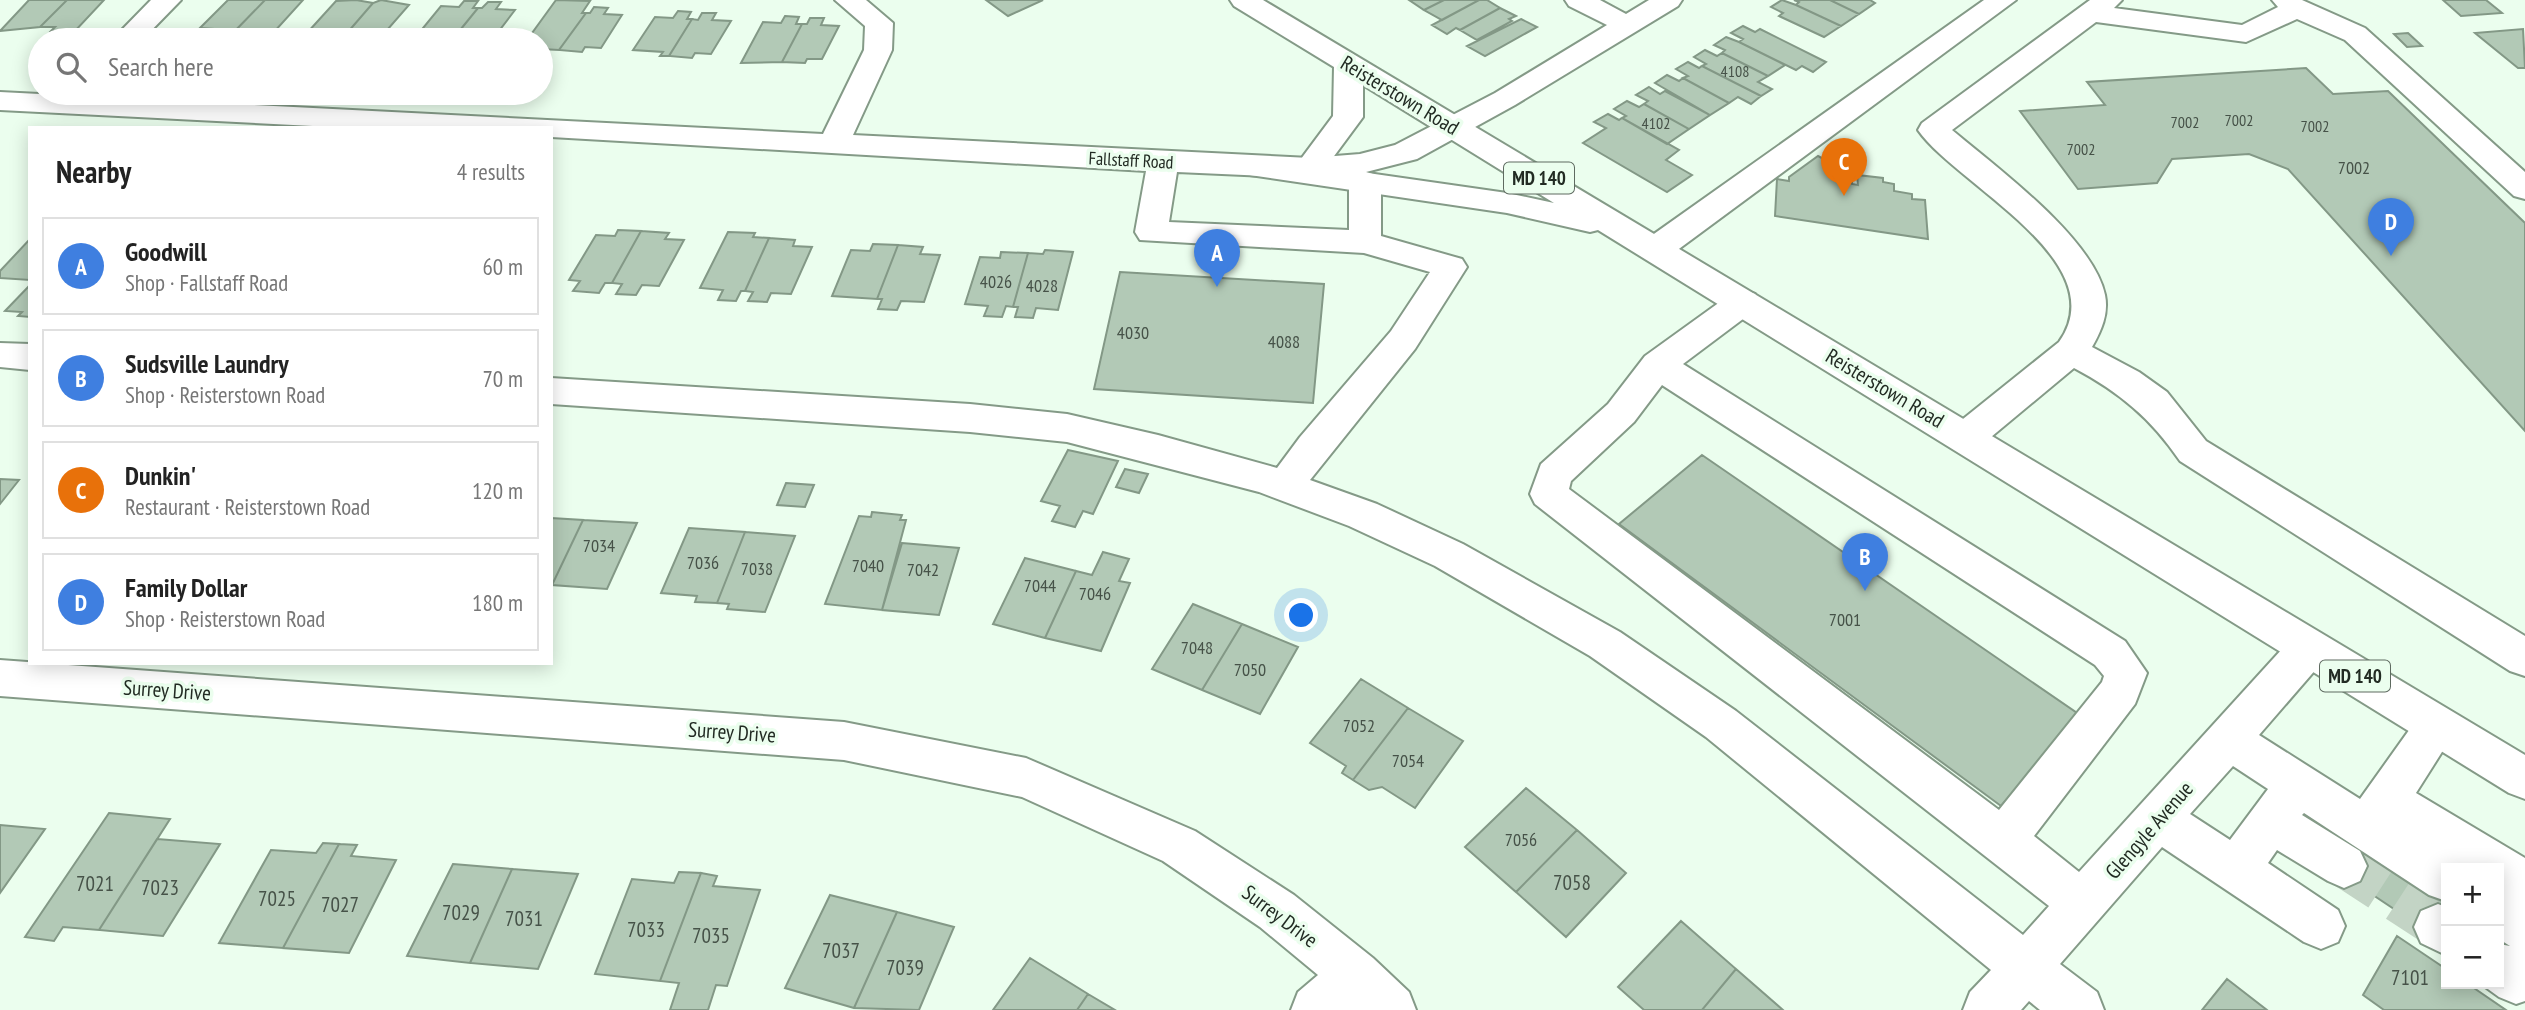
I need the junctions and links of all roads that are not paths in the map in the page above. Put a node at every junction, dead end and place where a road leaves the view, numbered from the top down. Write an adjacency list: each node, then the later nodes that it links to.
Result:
1 (167, 0): 10 (street)
2 (849, 0): 18 (street)
3 (1244, 0): 11 (street, Reisterstown Road / MD 140)
4 (1579, 0): 9 (street)
5 (1668, 0): 9 (street, Fallstaff Road)
6 (2002, 0): 26 (street)
7 (2291, 5): 8 (street); 23 (street)
8 (2098, 7): 28 (street)
9 (1627, 25): 17 (street, Fallstaff Road)
10 (138, 28)
11 (1348, 63): 17 (street, Reisterstown Road / MD 140); 21 (street)
12 (28, 100): 13 (street)
13 (0, 101)
14 (178, 105): 15 (street)
15 (507, 126)
16 (553, 128): 18 (street, Fallstaff Road)
17 (1455, 128): 21 (street, Fallstaff Road); 24 (street, Reisterstown Road / MD 140)
18 (834, 143): 19 (street, Fallstaff Road)
19 (1163, 162): 20 (street, Fallstaff Road); 25 (street)
20 (1254, 167): 21 (street, Fallstaff Road); 22 (street)
21 (1310, 168)
22 (1365, 182): 24 (street); 25 (street)
23 (2525, 189)
24 (1623, 229): 26 (street, Reisterstown Road / MD 140)
25 (1365, 242): 34 (street)
26 (1656, 249): 27 (street, Reisterstown Road / MD 140)
27 (1743, 302): 31 (street); 33 (street, Reisterstown Road / MD 140)
28 (2071, 351): 33 (street); 36 (street)
29 (0, 355): 30 (street)
30 (28, 357)
31 (1658, 365): 45 (street); 45 (street)
32 (553, 391): 34 (street)
33 (1966, 437): 35 (street, Reisterstown Road / MD 140)
34 (1285, 487): 55 (street)
35 (2309, 648): 38 (street, Reisterstown Road / MD 140); 39 (street, Glengyle Avenue)
36 (2525, 658)
37 (0, 678): 57 (street, Surrey Drive)
38 (2437, 726): 40 (street, Reisterstown Road / MD 140); 42 (street)
39 (2228, 739): 41 (street); 43 (street, Glengyle Avenue)
40 (2525, 779)
41 (2299, 784): 42 (street); 44 (street)
42 (2376, 813): 48 (street); 49 (street)
43 (2158, 819): 47 (street); 50 (street, Glengyle Avenue)
44 (2271, 821): 46 (street); 47 (street)
45 (2003, 840): 50 (street)
46 (2344, 866)
47 (2236, 869): 52 (street)
48 (2441, 873)
49 (2525, 883)
50 (2084, 905): 55 (street, Glengyle Avenue)
51 (2504, 915): 53 (street)
52 (2321, 926)
53 (2525, 929)
54 (2525, 964): 56 (street)
55 (2026, 966): 60 (street, Glengyle Avenue); 61 (street)
56 (2504, 972)
57 (1356, 975): 58 (street); 59 (street, Surrey Drive)
58 (1316, 1010)
59 (1391, 1010)
60 (1988, 1010)
61 (2079, 1010)

